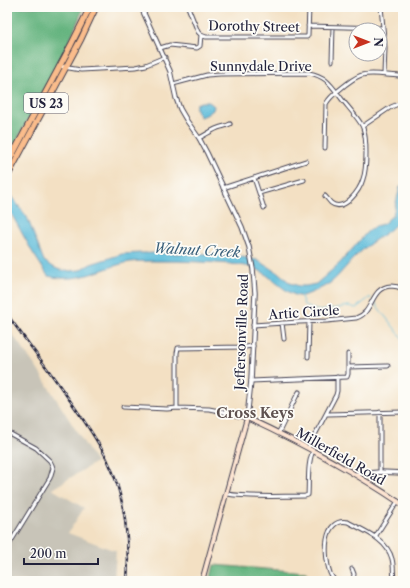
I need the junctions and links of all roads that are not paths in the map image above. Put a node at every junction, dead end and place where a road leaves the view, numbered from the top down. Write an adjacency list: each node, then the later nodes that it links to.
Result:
1 (90, 7): 16 (highway, US 23)
2 (96, 7): 16 (highway, US 23)
3 (141, 7): 12 (street, Jeffersonville Road)
4 (188, 7): 11 (street)
5 (309, 7): 8 (street)
6 (381, 7): 7 (street)
7 (382, 22)
8 (308, 26): 9 (street); 11 (street, Dorothy Street)
9 (333, 27): 10 (street); 14 (street)
10 (348, 27)
11 (200, 35): 12 (street)
12 (160, 48): 13 (street, Jeffersonville Road)
13 (165, 58): 16 (street); 19 (street, Jeffersonville Road)
14 (332, 61)
15 (384, 62): 17 (street)
16 (63, 67): 27 (highway, US 23)
17 (384, 74): 18 (street); 20 (street)
18 (403, 77)
19 (173, 84): 20 (street, Sunnydale Drive); 24 (street, Jeffersonville Road)
20 (337, 92): 23 (street, Sunnydale Drive); 25 (street)
21 (403, 102): 23 (street)
22 (230, 124): 24 (street)
23 (363, 126): 33 (street, Sunnydale Drive)
24 (199, 138): 31 (street, Jeffersonville Road)
25 (325, 148)
26 (306, 161): 29 (street)
27 (9, 165): 28 (highway, US 23)
28 (7, 177)
29 (254, 178): 31 (street); 32 (street)
30 (304, 180): 32 (street)
31 (223, 188): 38 (street, Jeffersonville Road)
32 (259, 193): 34 (street)
33 (325, 196)
34 (264, 208)
35 (403, 290): 36 (street, Artic Circle)
36 (309, 322): 37 (street, Artic Circle); 42 (street)
37 (282, 323): 38 (street, Artic Circle); 39 (street)
38 (254, 325): 40 (street, Jeffersonville Road)
39 (284, 339)
40 (252, 346): 46 (street, Jeffersonville Road); 49 (street)
41 (348, 354): 44 (street)
42 (308, 357)
43 (388, 366): 44 (street)
44 (348, 367): 45 (street)
45 (337, 377): 46 (street); 52 (street)
46 (251, 381): 53 (street, Jeffersonville Road)
47 (299, 392): 55 (street)
48 (123, 407): 49 (street)
49 (177, 408): 53 (street)
50 (380, 412): 51 (street); 52 (street); 58 (street)
51 (403, 412)
52 (326, 414): 56 (street)
53 (247, 418): 55 (main road, Millerfield Road); 61 (main road, Jeffersonville Road)
54 (7, 432): 65 (street)
55 (279, 432): 56 (main road, Millerfield Road)
56 (308, 448): 57 (main road, Millerfield Road)
57 (313, 451): 60 (main road, Millerfield Road); 61 (street)
58 (380, 472): 59 (street); 60 (street)
59 (403, 473)
60 (356, 474): 62 (main road, Millerfield Road)
61 (227, 494): 67 (main road, Jeffersonville Road)
62 (398, 501): 63 (main road, Millerfield Road); 64 (street)
63 (403, 505)
64 (375, 538): 68 (street); 70 (street)
65 (7, 548)
66 (352, 569): 69 (street)
67 (202, 581)
68 (335, 581)
69 (353, 581)
70 (394, 581)

